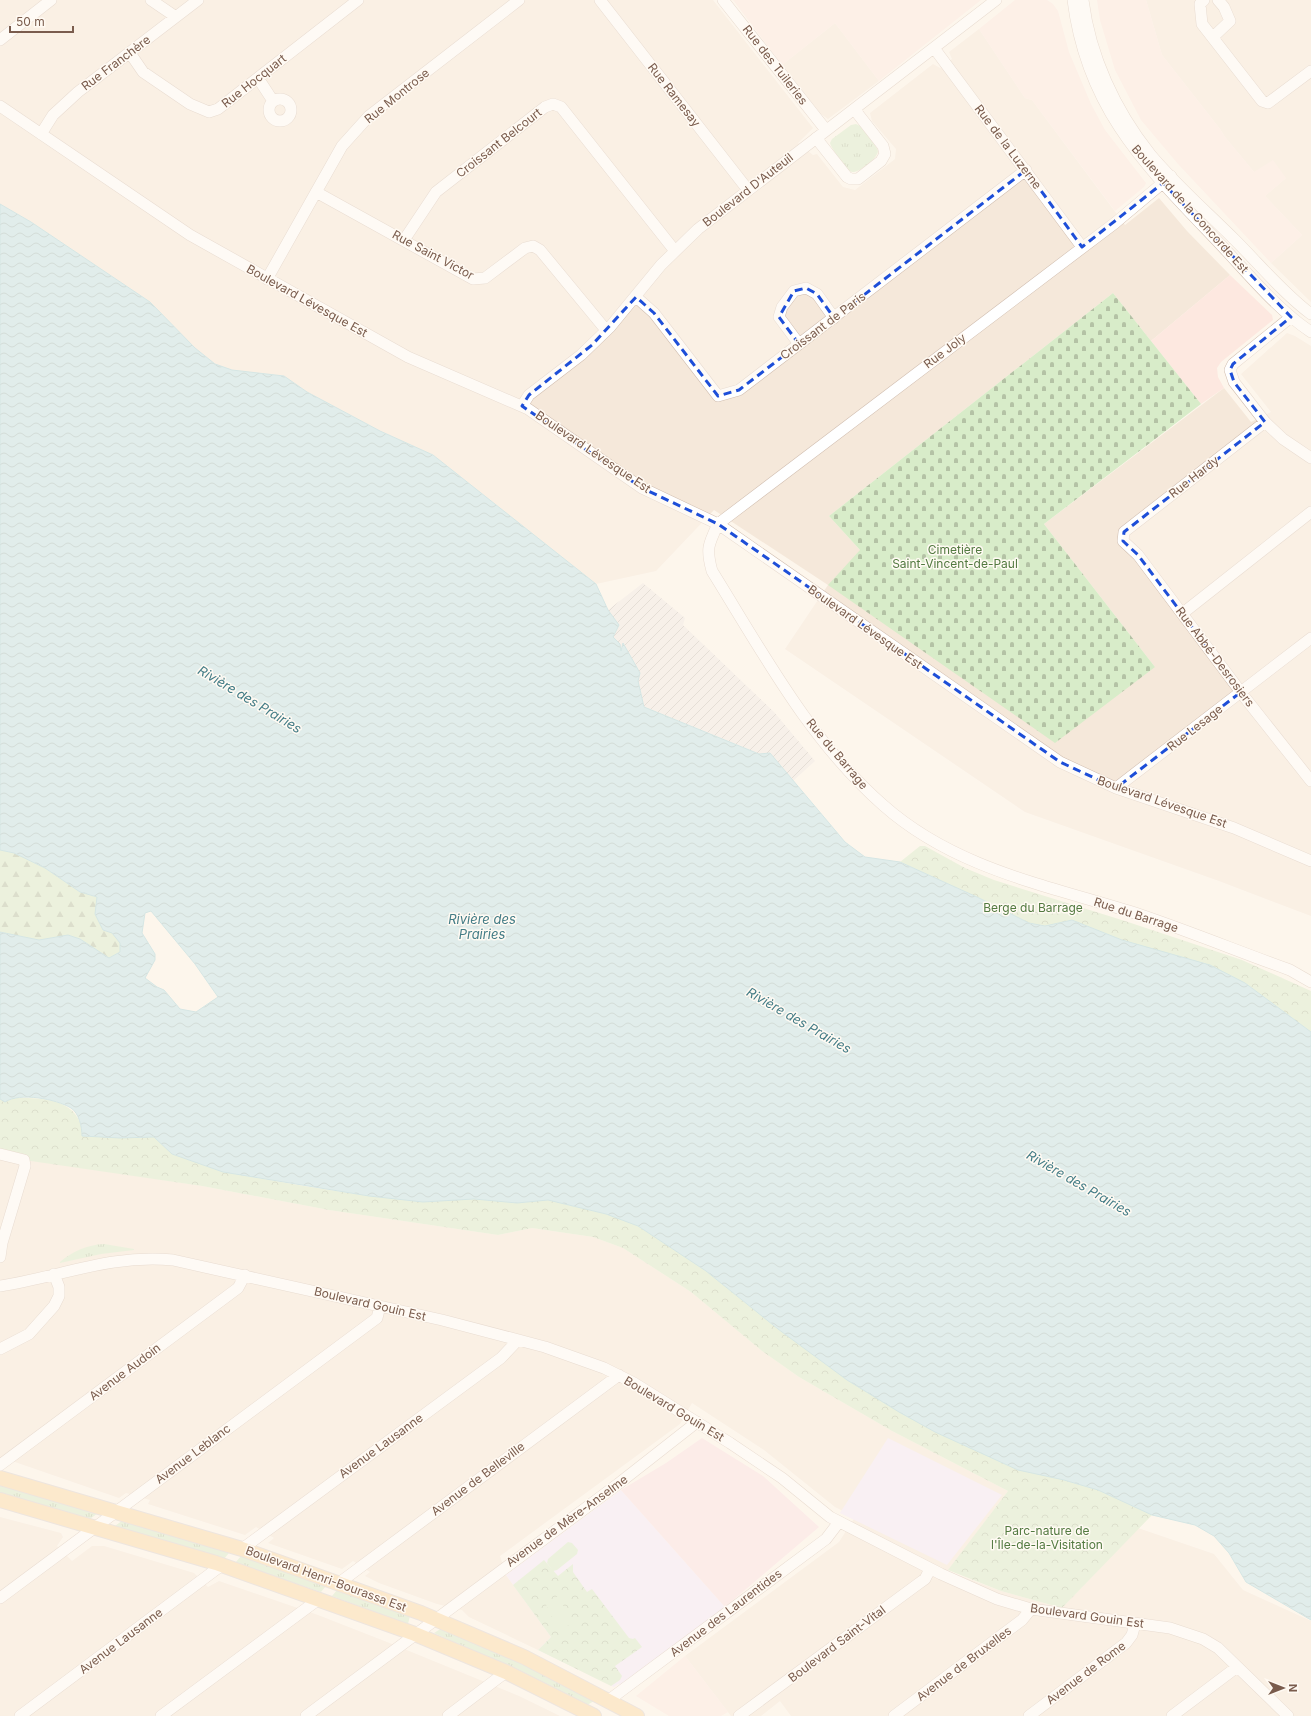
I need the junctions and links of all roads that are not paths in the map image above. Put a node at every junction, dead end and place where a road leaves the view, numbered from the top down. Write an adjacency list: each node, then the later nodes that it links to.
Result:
1 (51, 0): 15 (street)
2 (151, 0): 13 (street)
3 (198, 0): 13 (street, Rue Franchère)
4 (358, 0): 19 (street, Rue Hocquart)
5 (519, 0): 29 (street, Rue Montrose)
6 (600, 0): 28 (street, Rue Ramesay)
7 (723, 0): 23 (street, Rue des Tuileries)
8 (996, 0): 16 (street, Boulevard D'Auteuil)
9 (1083, 0): 27 (street, Boulevard de la Concorde Est)
10 (1204, 0): 14 (street)
11 (1218, 0): 14 (street)
12 (1071, 2): 27 (street, Boulevard de la Concorde Est)
13 (176, 17): 17 (street, Rue Franchère)
14 (1213, 37): 18 (street)
15 (0, 40)
16 (934, 48): 22 (street, Boulevard D'Auteuil); 26 (street, Rue de la Luzerne)
17 (130, 53): 19 (street, Rue Hocquart); 24 (street, Rue Franchère)
18 (1311, 71)
19 (258, 78): 20 (street)
20 (273, 101)
21 (0, 106): 24 (street, Boulevard Lévesque Est)
22 (854, 109): 23 (street, Boulevard D'Auteuil); 25 (street)
23 (826, 130): 25 (street, Boulevard D'Auteuil)
24 (41, 134): 33 (street, Boulevard Lévesque Est)
25 (816, 138): 28 (street, Boulevard D'Auteuil)
26 (1026, 170): 31 (street, Rue de la Luzerne); 37 (street, Croissant de Paris)
27 (1167, 180): 31 (street, Rue Joly); 35 (street, Boulevard de la Concorde Est); 36 (street, Boulevard de la Concorde Est)
28 (748, 190): 32 (street, Boulevard D'Auteuil)
29 (316, 192): 30 (street, Rue Saint Victor); 33 (street, Rue Montrose)
30 (404, 240): 32 (street, Croissant Belcourt); 38 (street, Rue Saint Victor)
31 (1082, 247): 45 (street, Rue Joly)
32 (675, 251): 34 (street, Boulevard D'Auteuil)
33 (267, 279): 41 (street, Boulevard Lévesque Est)
34 (636, 297): 38 (street, Boulevard D'Auteuil); 40 (street, Croissant de Paris)
35 (1311, 314)
36 (1291, 317): 39 (street, Boulevard de la Concorde Est); 42 (street)
37 (834, 318): 40 (street, Croissant de Paris); 40 (street)
38 (606, 330): 41 (street, Boulevard D'Auteuil)
39 (1311, 332)
40 (799, 344)
41 (522, 406): 45 (street, Boulevard Lévesque Est)
42 (1264, 422): 43 (street); 46 (street, Rue Hardy)
43 (1311, 458)
44 (1311, 512): 47 (street)
45 (718, 524): 51 (street, Boulevard Lévesque Est); 53 (street, Rue du Barrage)
46 (1124, 532): 47 (street, Rue Abbé-Desrosiers)
47 (1183, 613): 49 (street, Rue Abbé-Desrosiers)
48 (1311, 638): 49 (street, Rue Lesage)
49 (1241, 692): 50 (street, Rue Abbé-Desrosiers); 51 (street, Rue Lesage)
50 (1309, 775)
51 (1116, 788): 52 (street, Boulevard Lévesque Est)
52 (1311, 861)
53 (1311, 982)
54 (0, 1154): 55 (street)
55 (0, 1257)
56 (54, 1274): 57 (street, Boulevard Gouin Est); 58 (street, Boulevard Gouin Est); 61 (street)
57 (245, 1275): 59 (street, Boulevard Gouin Est); 64 (street, Avenue Audoin)
58 (0, 1286)
59 (380, 1306): 60 (street, Boulevard Gouin Est); 67 (street, Avenue Leblanc)
60 (518, 1340): 62 (street, Boulevard Gouin Est); 70 (street, Avenue Lausanne)
61 (0, 1349)
62 (619, 1375): 63 (street, Boulevard Gouin Est); 73 (street, Avenue de Belleville)
63 (697, 1422): 68 (street, Boulevard Gouin Est); 77 (street, Avenue de Mère-Anselme)
64 (0, 1465)
65 (0, 1478): 67 (main road, Boulevard Henri-Bourassa Est)
66 (0, 1500): 69 (main road, Boulevard Henri-Bourassa Est)
67 (116, 1512): 69 (street, Avenue Leblanc); 70 (main road, Boulevard Henri-Bourassa Est)
68 (839, 1522): 72 (street, Boulevard Gouin Est); 82 (street, Avenue des Laurentides)
69 (95, 1527): 71 (main road, Boulevard Henri-Bourassa Est); 74 (street, Avenue Leblanc)
70 (242, 1549): 73 (main road, Boulevard Henri-Bourassa Est)
71 (222, 1565): 75 (main road, Boulevard Henri-Bourassa Est); 84 (street, Avenue Lausanne)
72 (930, 1569): 76 (street, Boulevard Gouin Est); 89 (street, Boulevard Saint-Vital)
73 (339, 1584): 77 (main road, Boulevard Henri-Bourassa Est)
74 (0, 1598)
75 (318, 1599): 79 (main road, Boulevard Henri-Bourassa Est); 85 (street)
76 (1031, 1609): 78 (street, Boulevard Gouin Est); 90 (street, Avenue de Bruxelles)
77 (436, 1618): 79 (street, Avenue de Mère-Anselme); 82 (main road, Boulevard Henri-Bourassa Est)
78 (1135, 1624): 80 (street, Boulevard Gouin Est); 91 (street, Avenue de Rome)
79 (415, 1634): 81 (main road, Boulevard Henri-Bourassa Est); 86 (street, Avenue de Mère-Anselme)
80 (1237, 1667): 92 (street); 93 (street, Boulevard Gouin Est)
81 (506, 1672): 83 (main road, Boulevard Henri-Bourassa Est); 87 (street)
82 (609, 1700): 88 (main road, Boulevard Henri-Bourassa Est)
83 (589, 1715)
84 (20, 1716)
85 (162, 1716)
86 (306, 1716)
87 (448, 1716)
88 (637, 1716)
89 (739, 1716)
90 (894, 1716)
91 (1029, 1716)
92 (1172, 1716)
93 (1288, 1716)

